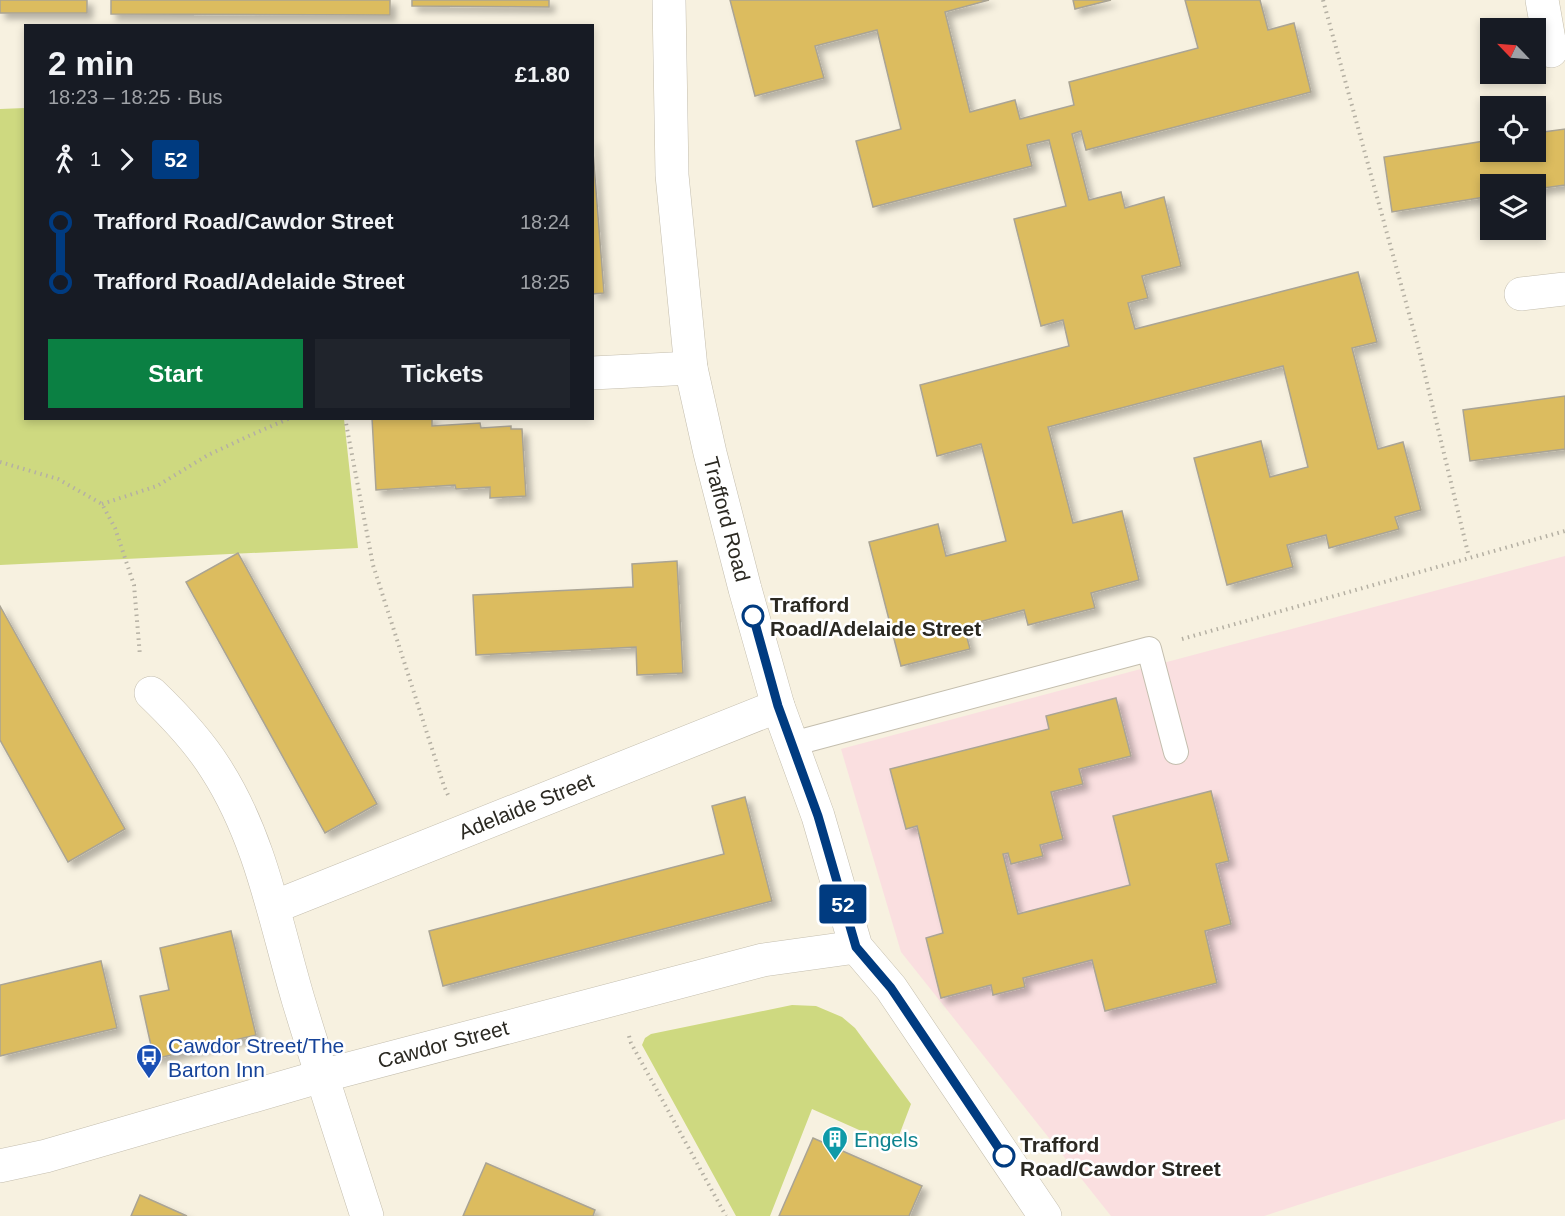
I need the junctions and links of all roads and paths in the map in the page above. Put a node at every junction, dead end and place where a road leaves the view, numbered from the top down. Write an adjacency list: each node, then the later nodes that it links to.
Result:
1 (669, 0): 5 (street, Trafford Road)
2 (1323, 0): 12 (path)
3 (1565, 288): 4 (street)
4 (1521, 294)
5 (691, 368): 6 (street); 15 (street, Trafford Road)
6 (594, 373)
7 (286, 420): 10 (path)
8 (345, 420): 18 (path)
9 (0, 462): 10 (path)
10 (102, 504): 14 (path)
11 (1565, 531): 12 (path)
12 (1468, 557): 13 (path)
13 (1149, 649): 16 (lane); 17 (lane)
14 (151, 693): 19 (street)
15 (778, 706): 16 (street, Trafford Road); 18 (street, Adelaide Street)
16 (792, 744): 20 (street, Trafford Road)
17 (1176, 752)
18 (465, 831): 19 (street, Adelaide Street)
19 (274, 907): 22 (street)
20 (856, 947): 21 (street, Cawdor Street); 26 (street, Trafford Road)
21 (620, 997): 22 (street, Cawdor Street); 25 (path)
22 (322, 1076): 23 (street, Cawdor Street); 24 (street)
23 (0, 1166)
24 (367, 1216)
25 (726, 1216)
26 (1045, 1216)

